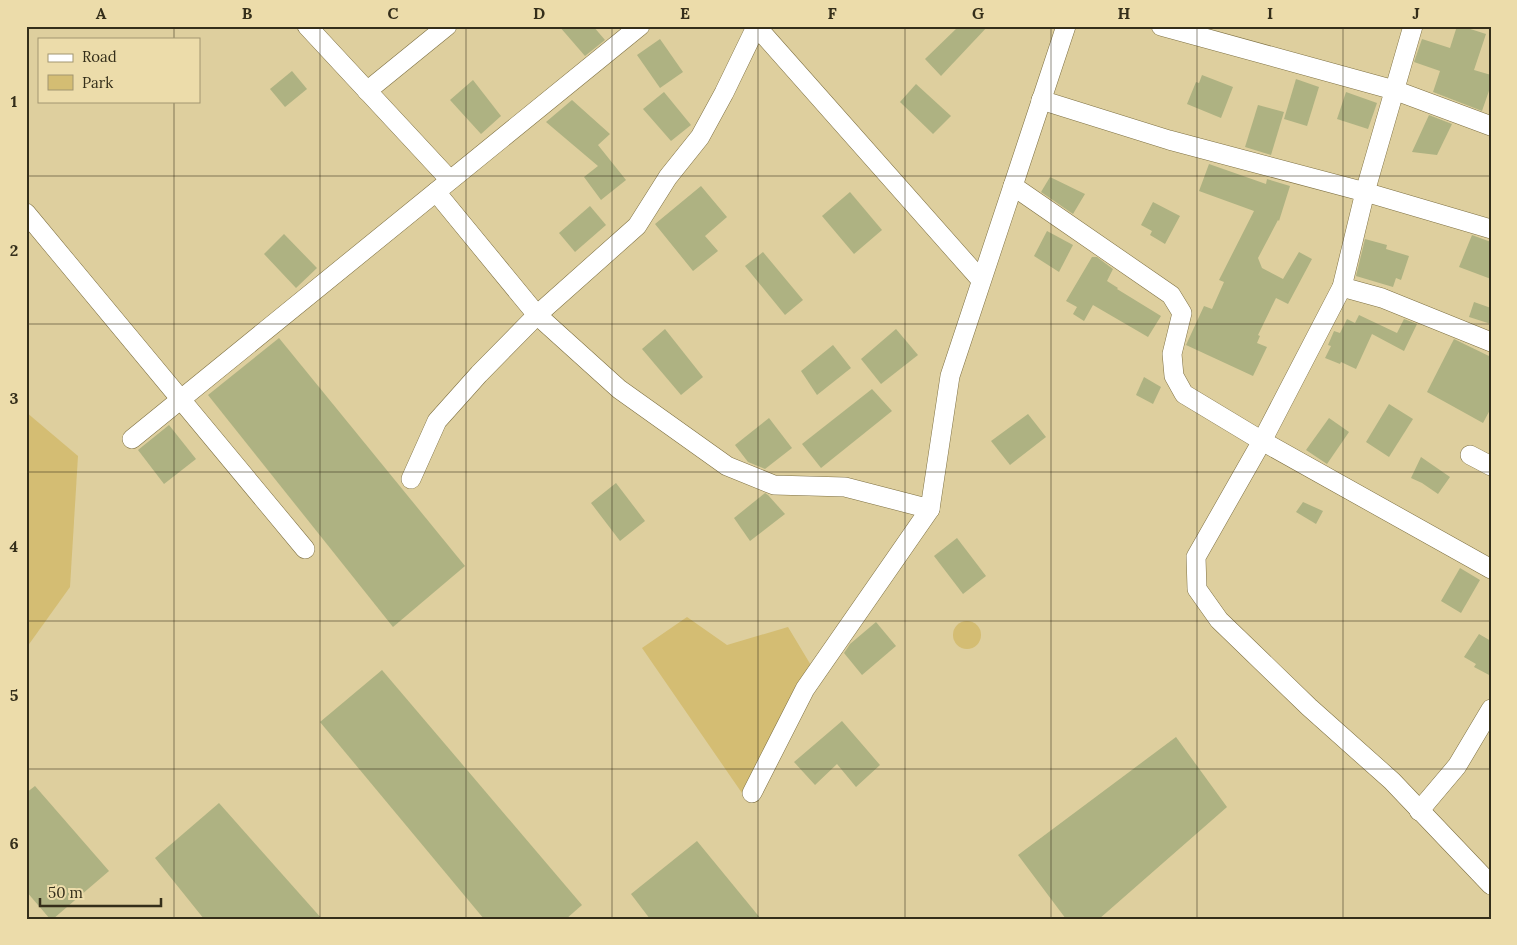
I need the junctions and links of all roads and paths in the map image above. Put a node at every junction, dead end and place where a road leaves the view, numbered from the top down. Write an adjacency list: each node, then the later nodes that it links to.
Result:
1 (307, 26): 9 (street)
2 (447, 26): 9 (street)
3 (640, 26): 12 (street)
4 (756, 26): 18 (street); 20 (street)
5 (1066, 26): 10 (street)
6 (1161, 26): 8 (street)
7 (1413, 26): 8 (street)
8 (1394, 90): 11 (street); 15 (street)
9 (367, 91): 12 (street)
10 (1041, 100): 13 (street); 15 (street)
11 (1491, 126)
12 (450, 180): 14 (street)
13 (1013, 186): 18 (street); 24 (street)
14 (436, 192): 20 (street); 22 (street)
15 (1365, 192): 17 (street); 19 (street)
16 (26, 213): 22 (street)
17 (1491, 229)
18 (981, 280): 28 (street)
19 (1342, 288): 21 (street); 24 (street)
20 (537, 315): 27 (street); 28 (street)
21 (1491, 342)
22 (180, 399): 23 (street); 29 (street)
23 (132, 439)
24 (1262, 440): 30 (street); 33 (street)
25 (1470, 455): 26 (street)
26 (1491, 466)
27 (411, 479)
28 (930, 509): 32 (street)
29 (305, 549)
30 (1491, 569)
31 (1491, 709): 33 (street)
32 (752, 793)
33 (1420, 811): 34 (street)
34 (1491, 885)

